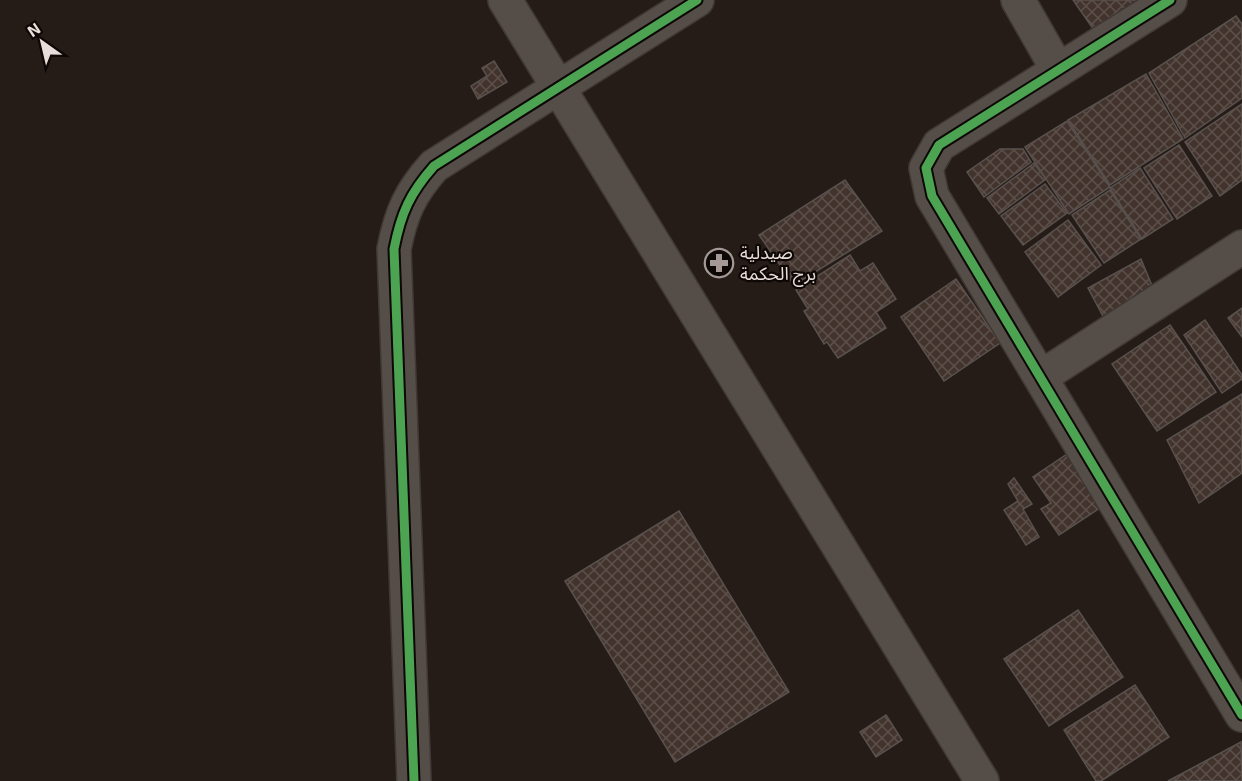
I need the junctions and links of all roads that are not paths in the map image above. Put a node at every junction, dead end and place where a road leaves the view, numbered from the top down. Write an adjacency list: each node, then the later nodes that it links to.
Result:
1 (505, 0): 6 (street)
2 (697, 0): 6 (street)
3 (1018, 0): 5 (street)
4 (1170, 0): 5 (street)
5 (1058, 70): 8 (street)
6 (557, 86): 10 (street); 11 (street)
7 (1242, 247): 8 (street)
8 (1041, 377): 9 (street)
9 (1242, 715)
10 (414, 781)
11 (982, 781)

